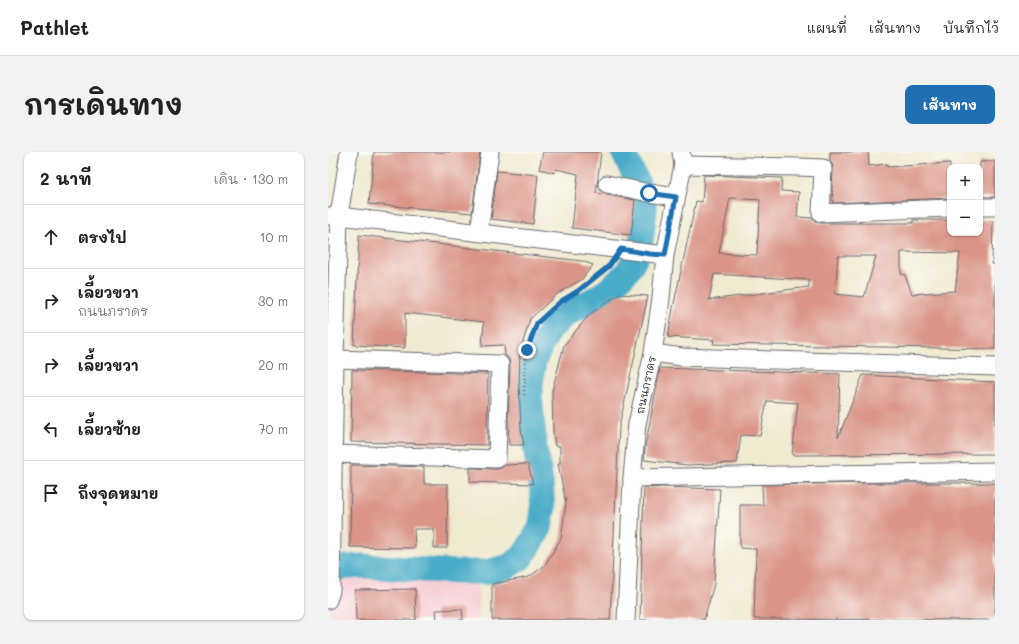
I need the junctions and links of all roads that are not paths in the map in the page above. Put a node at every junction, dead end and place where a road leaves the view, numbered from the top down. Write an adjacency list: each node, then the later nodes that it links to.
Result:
1 (348, 152): 9 (street)
2 (490, 152): 10 (street)
3 (682, 158): 5 (street, ถนนภราดร); 8 (street)
4 (607, 184): 5 (street)
5 (676, 197): 11 (street, ถนนภราดร)
6 (983, 207): 7 (street)
7 (995, 207)
8 (947, 208)
9 (334, 216): 10 (street); 13 (street)
10 (479, 232): 11 (street)
11 (658, 255): 12 (street, ถนนภราดร)
12 (653, 353): 14 (street); 18 (street, ถนนภราดร)
13 (335, 359): 15 (street); 16 (street)
14 (995, 367)
15 (331, 398): 16 (street)
16 (333, 454): 19 (street)
17 (995, 471): 18 (street)
18 (632, 478): 21 (street, ถนนภราดร)
19 (330, 501): 20 (street)
20 (330, 596)
21 (626, 620)

